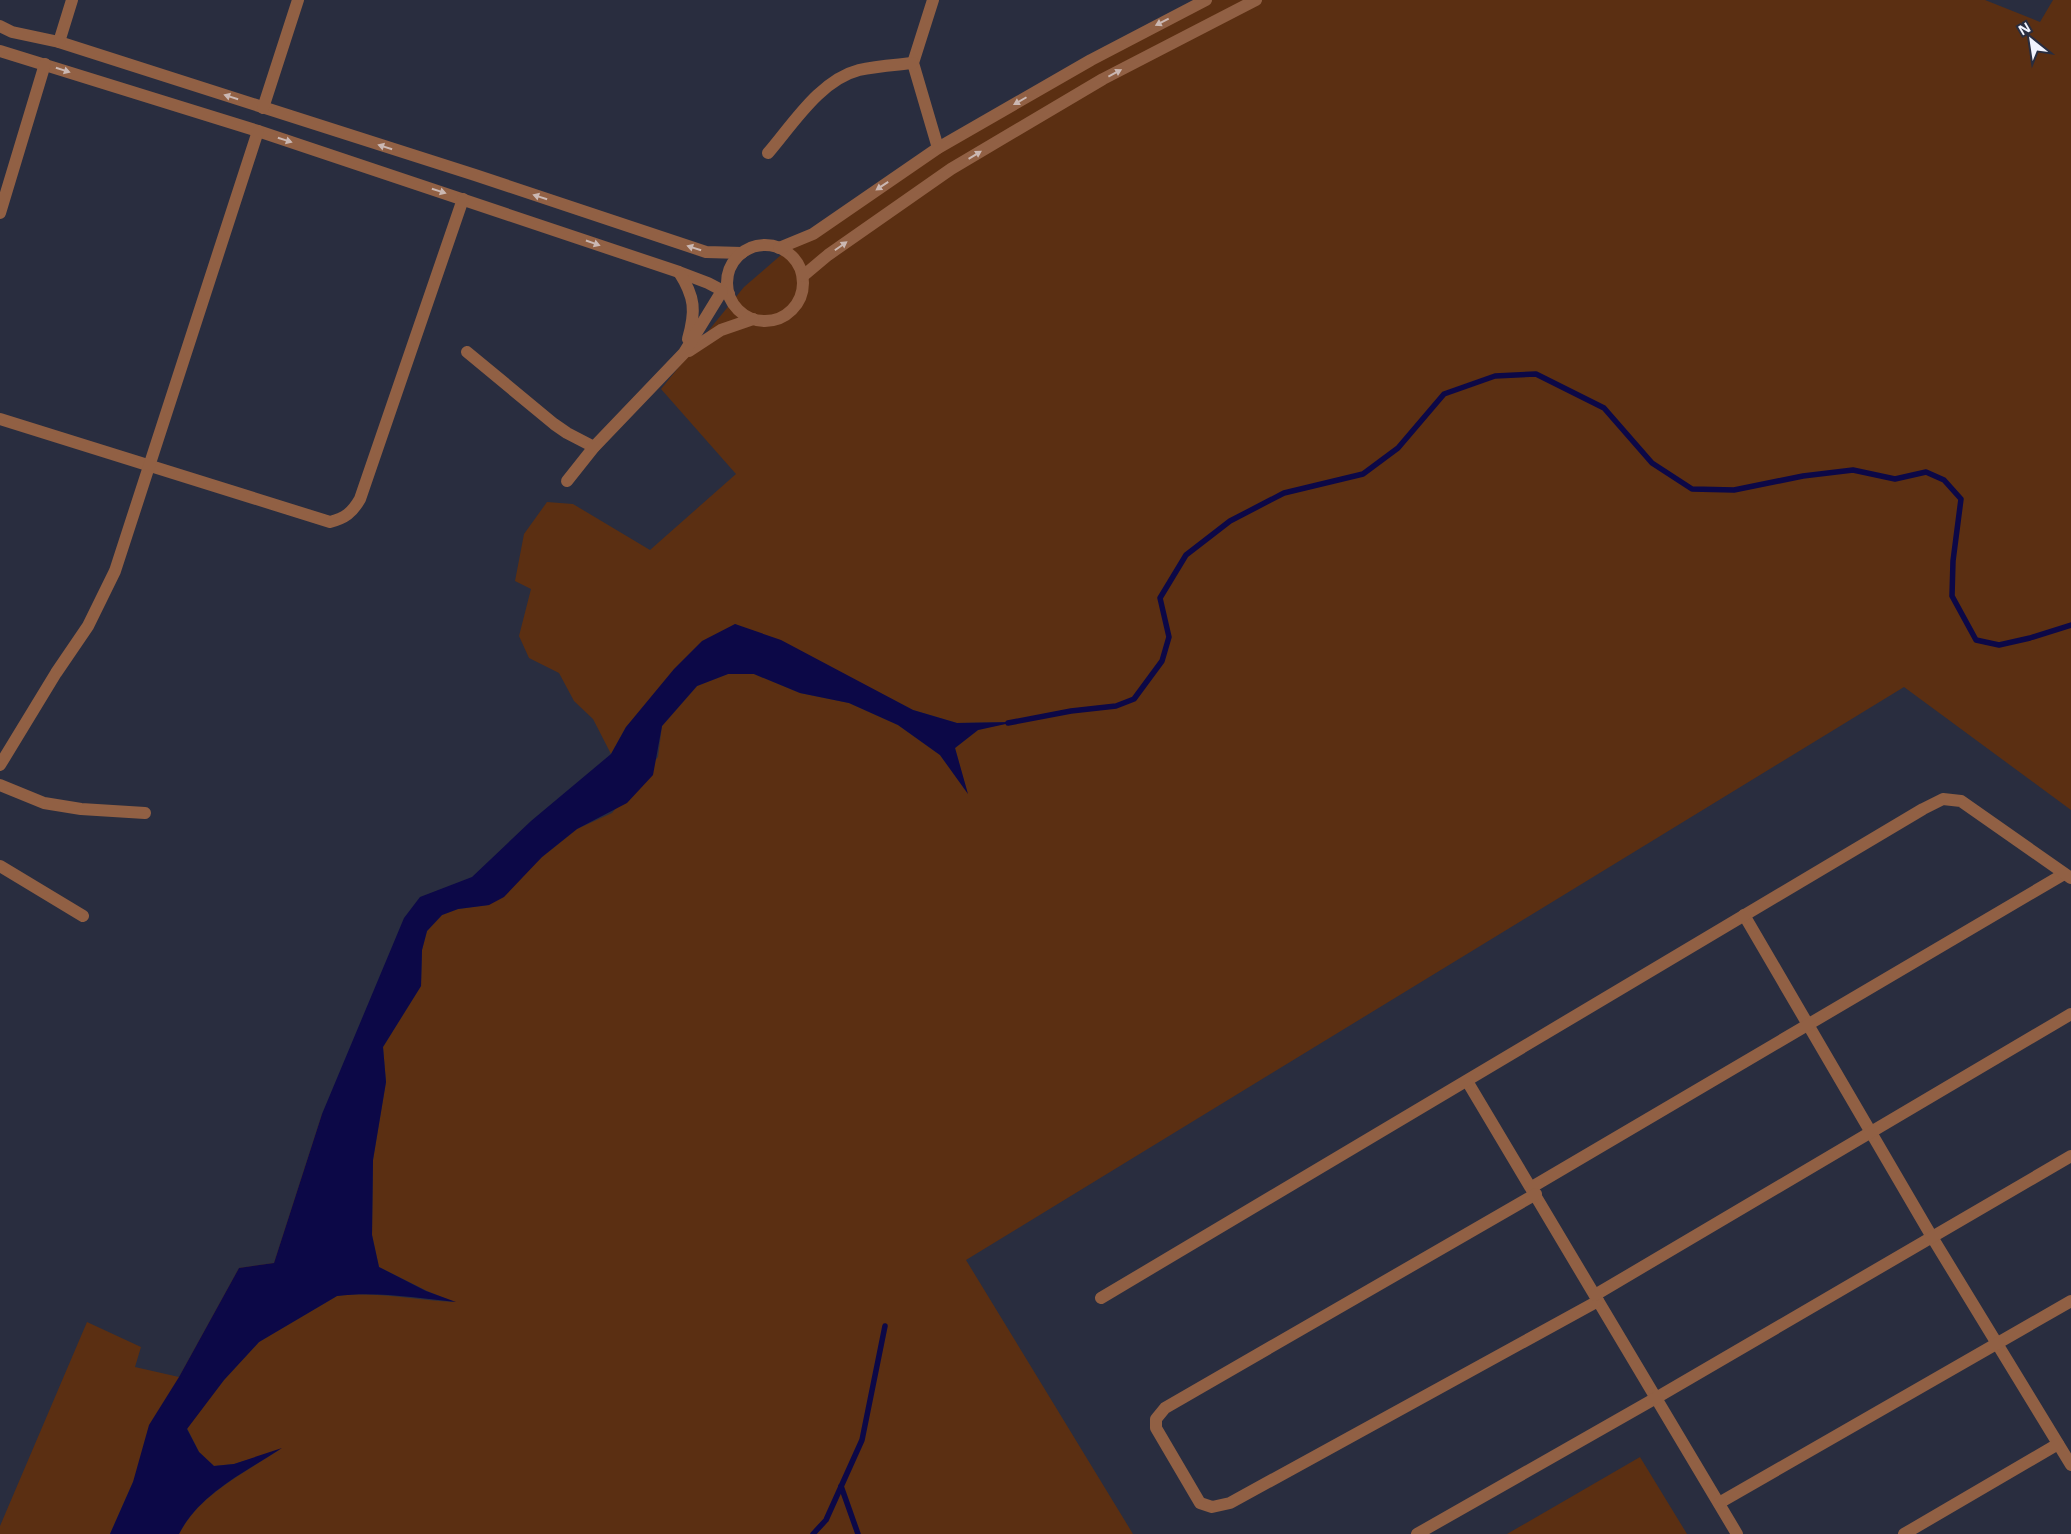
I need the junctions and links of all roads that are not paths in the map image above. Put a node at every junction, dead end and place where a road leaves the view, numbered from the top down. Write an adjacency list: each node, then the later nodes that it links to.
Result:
1 (72, 0): 7 (street)
2 (298, 0): 11 (street)
3 (932, 0): 9 (street)
4 (1206, 0): 13 (street, one-way to 13)
5 (1256, 0): 20 (street, one-way to 5)
6 (0, 26): 7 (street)
7 (59, 42): 11 (street, one-way to 7)
8 (0, 51): 10 (street)
9 (913, 63): 13 (street); 14 (street)
10 (45, 64): 12 (street, one-way to 12); 16 (street)
11 (263, 108): 18 (street, one-way to 11)
12 (258, 131): 15 (street, one-way to 15); 27 (street)
13 (938, 148): 17 (street, one-way to 17)
14 (768, 153)
15 (463, 199): 19 (street, one-way to 19); 27 (street)
16 (0, 213)
17 (779, 248): 18 (street); 20 (street)
18 (742, 253): 21 (street)
19 (679, 272): 21 (street); 24 (street)
20 (803, 276): 22 (street)
21 (726, 293): 22 (street); 24 (street)
22 (753, 319): 24 (street)
23 (467, 352): 26 (street)
24 (684, 354): 26 (street)
25 (0, 419): 27 (street)
26 (594, 447): 28 (street)
27 (148, 466): 29 (street)
28 (567, 481)
29 (0, 765)
30 (0, 784): 31 (street)
31 (145, 814)
32 (0, 866): 34 (street)
33 (2068, 876): 35 (street); 37 (street)
34 (83, 916)
35 (1744, 916): 37 (street); 38 (street)
36 (2071, 1014): 39 (street)
37 (1808, 1024): 39 (street); 41 (street)
38 (1467, 1081): 41 (street); 43 (street)
39 (1871, 1133): 42 (street); 44 (street)
40 (2071, 1156): 42 (street)
41 (1534, 1190): 44 (street); 44 (street)
42 (1932, 1237): 46 (street); 47 (street)
43 (1101, 1298)
44 (1596, 1298): 47 (street)
45 (2071, 1301): 46 (street)
46 (1998, 1343): 48 (street); 50 (street)
47 (1656, 1398): 50 (street); 51 (street)
48 (2058, 1444): 49 (street); 53 (street)
49 (2071, 1465)
50 (1719, 1503): 52 (street)
51 (1416, 1534)
52 (1737, 1534)
53 (1904, 1534)

